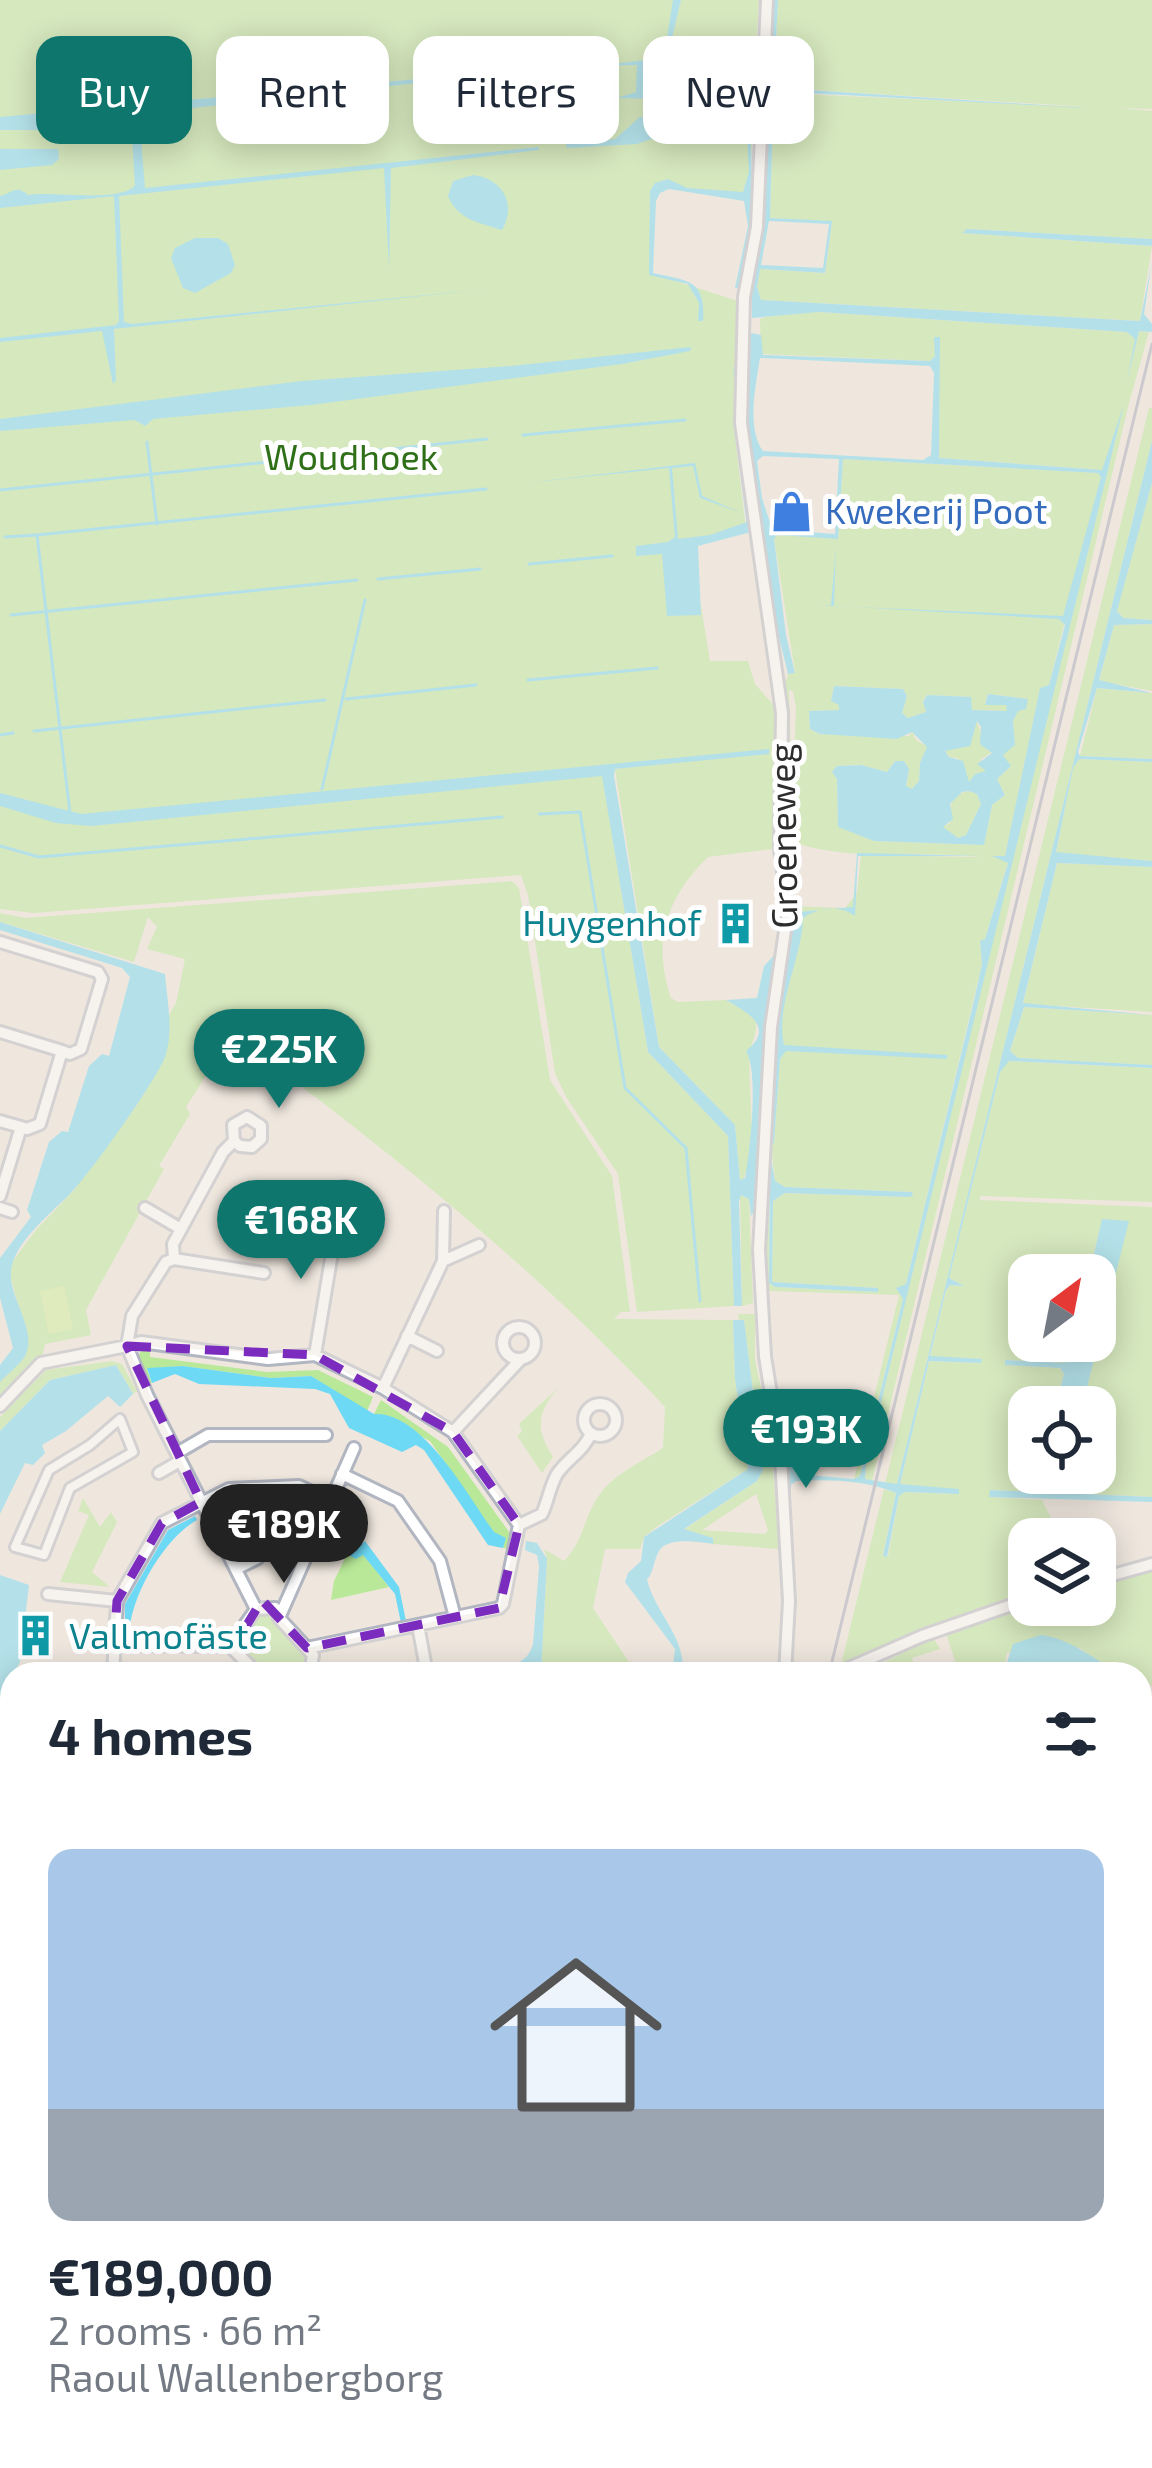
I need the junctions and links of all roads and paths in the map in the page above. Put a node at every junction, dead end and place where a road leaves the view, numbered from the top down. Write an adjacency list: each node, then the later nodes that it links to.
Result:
1 (767, 0): 53 (street, Groeneweg)
2 (0, 942): 4 (street)
3 (0, 1032): 4 (street)
4 (62, 1052): 6 (street)
5 (0, 1121): 6 (street)
6 (21, 1127): 8 (street)
7 (234, 1141): 12 (street)
8 (0, 1196)
9 (145, 1208): 12 (street)
10 (444, 1211): 15 (street)
11 (338, 1217): 20 (street)
12 (181, 1229): 14 (street)
13 (479, 1245): 15 (street)
14 (174, 1259): 16 (street); 18 (street)
15 (443, 1261): 17 (street)
16 (264, 1273)
17 (406, 1336): 19 (street); 22 (street)
18 (127, 1346): 20 (street); 23 (street); 28 (street)
19 (437, 1351)
20 (315, 1354): 22 (street)
21 (521, 1359): 24 (street)
22 (383, 1388): 24 (street)
23 (0, 1406)
24 (453, 1432): 33 (street)
25 (592, 1433): 33 (street)
26 (326, 1435): 28 (street)
27 (354, 1448): 30 (street)
28 (178, 1457): 29 (street); 32 (street)
29 (159, 1473)
30 (342, 1474): 31 (street); 43 (street)
31 (331, 1501): 32 (street); 44 (street)
32 (201, 1502): 37 (street); 40 (street)
33 (519, 1526): 43 (street)
34 (15, 1547): 34 (street)
35 (258, 1558): 37 (street)
36 (1152, 1564): 38 (street)
37 (236, 1569): 42 (street)
38 (1116, 1574)
39 (48, 1594): 40 (street)
40 (116, 1601): 46 (street)
41 (1008, 1606): 54 (street)
42 (256, 1609): 44 (street); 47 (street)
43 (455, 1617): 45 (street)
44 (279, 1618): 48 (street)
45 (418, 1625): 48 (street); 52 (street)
46 (114, 1645): 47 (street); 49 (street)
47 (234, 1646): 50 (street)
48 (307, 1648): 51 (street)
49 (113, 1662)
50 (247, 1662)
51 (312, 1662)
52 (425, 1662)
53 (786, 1662)
54 (862, 1662)

